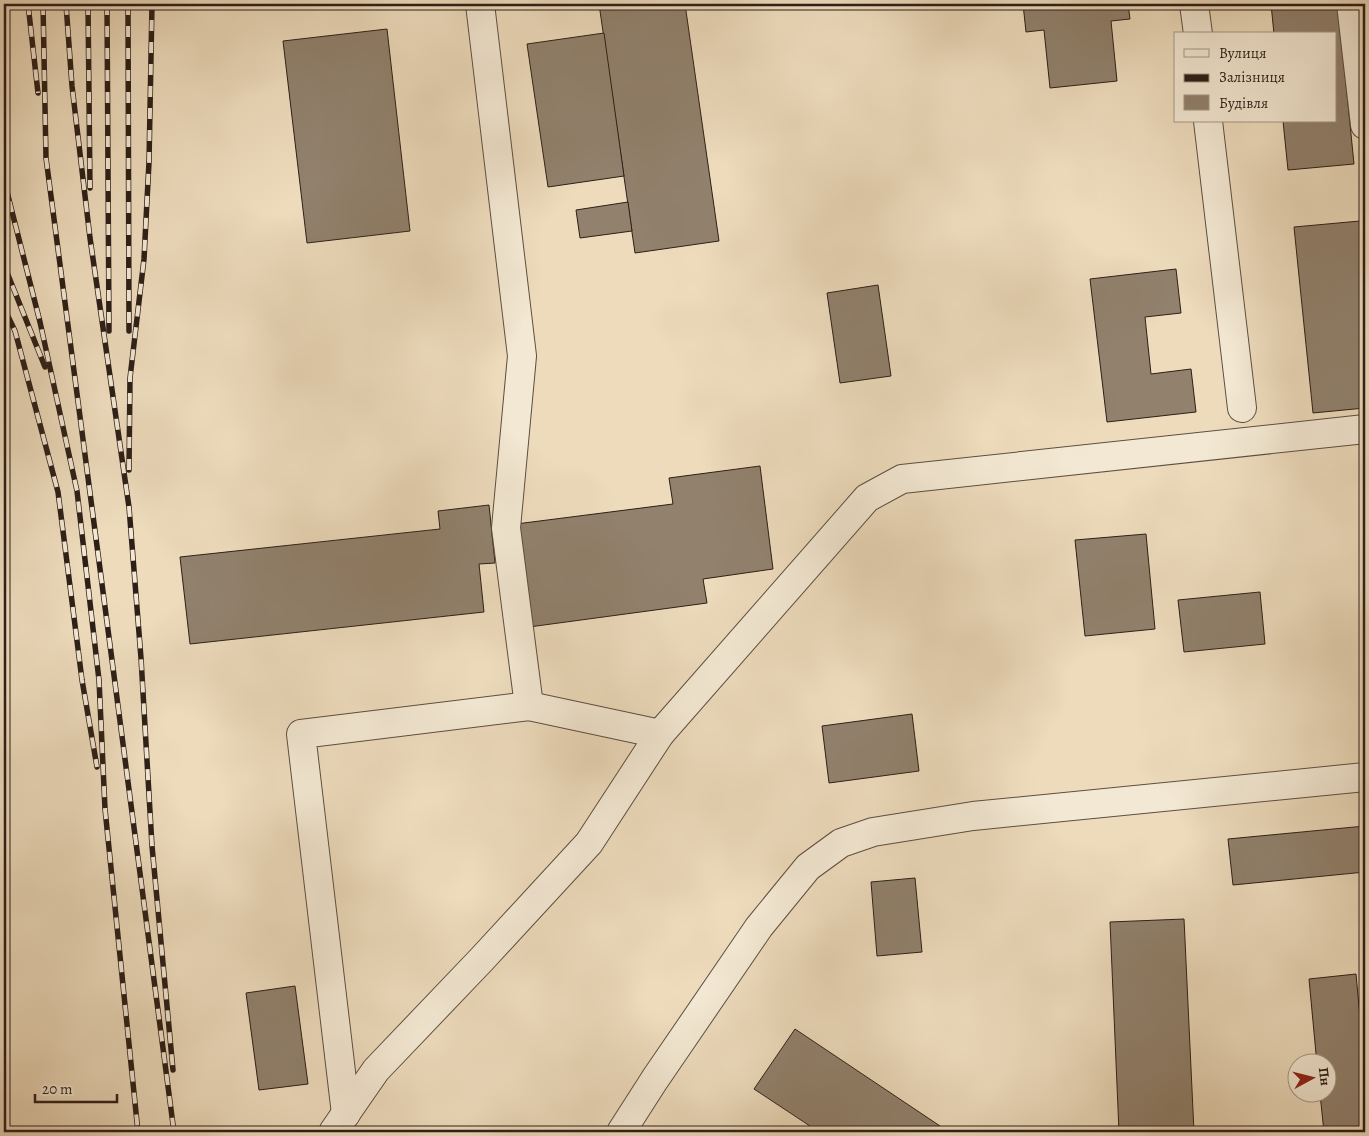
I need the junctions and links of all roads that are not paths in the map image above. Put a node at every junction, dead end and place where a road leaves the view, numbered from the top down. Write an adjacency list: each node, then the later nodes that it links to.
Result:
1 (480, 4): 9 (lane)
2 (1194, 4): 4 (lane)
3 (1351, 4): 6 (lane)
4 (1198, 32)
5 (1208, 122): 7 (lane)
6 (1365, 125)
7 (1242, 408)
8 (1365, 429): 10 (lane)
9 (529, 706): 10 (lane); 12 (lane)
10 (660, 734): 12 (lane)
11 (1365, 777): 13 (lane)
12 (339, 1123)
13 (622, 1132)

